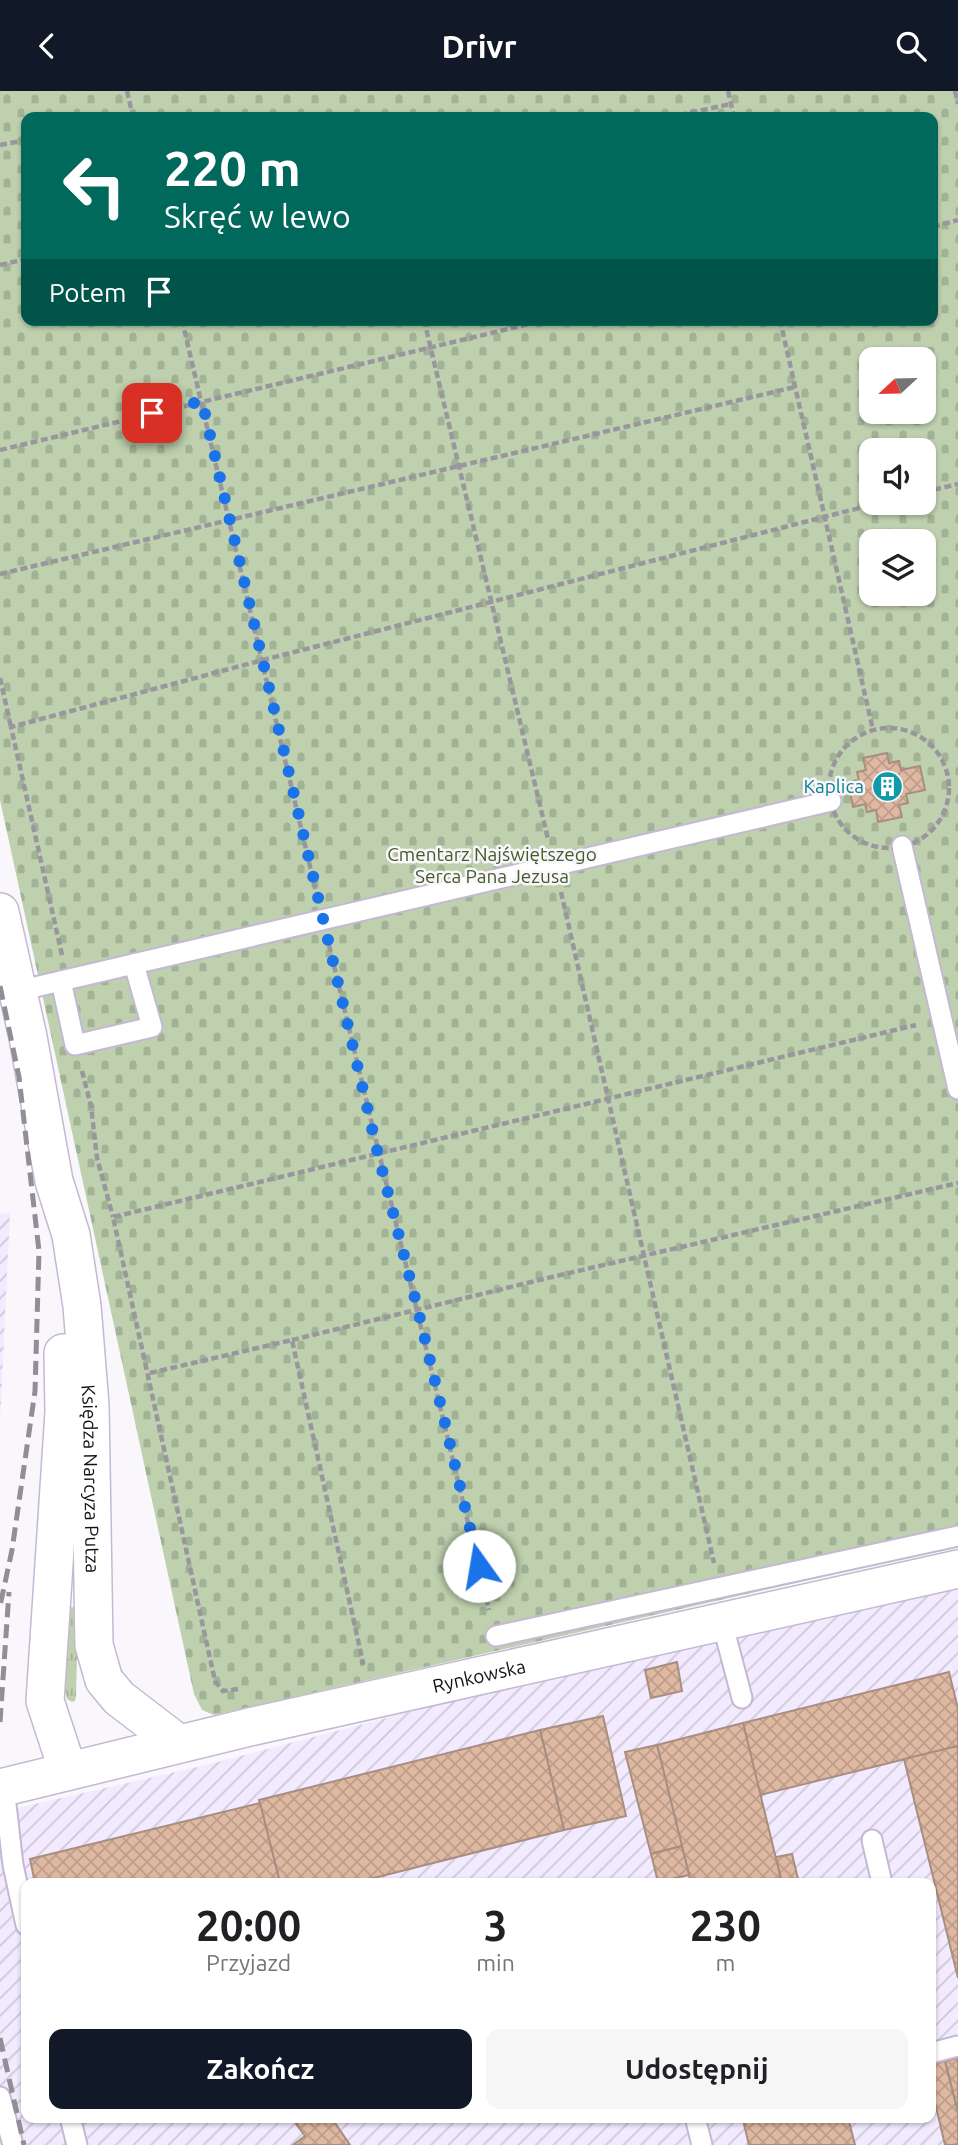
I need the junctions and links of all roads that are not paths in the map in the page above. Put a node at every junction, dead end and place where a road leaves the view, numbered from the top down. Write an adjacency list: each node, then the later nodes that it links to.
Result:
1 (831, 801): 4 (lane)
2 (902, 846): 7 (lane)
3 (0, 912): 6 (street, Księdza Narcyza Putza)
4 (134, 964): 5 (lane); 5 (lane)
5 (64, 980): 6 (lane)
6 (18, 991): 8 (street, Księdza Narcyza Putza)
7 (958, 1089)
8 (54, 1181): 14 (street, Księdza Narcyza Putza); 15 (street, Księdza Narcyza Putza)
9 (958, 1536): 11 (lane)
10 (958, 1569): 11 (street, Rynkowska)
11 (721, 1605): 12 (lane); 13 (lane); 14 (street, Rynkowska)
12 (496, 1636)
13 (742, 1698)
14 (179, 1744): 15 (street, Rynkowska)
15 (68, 1770): 16 (street, Rynkowska)
16 (2, 1788): 19 (lane)
17 (872, 1840): 18 (lane)
18 (881, 1878)
19 (21, 1902)
20 (958, 2046): 21 (lane)
21 (936, 2052)
22 (0, 2098): 25 (lane)
23 (72, 2123): 26 (lane)
24 (696, 2123): 27 (lane)
25 (13, 2145)
26 (77, 2145)
27 (702, 2145)

